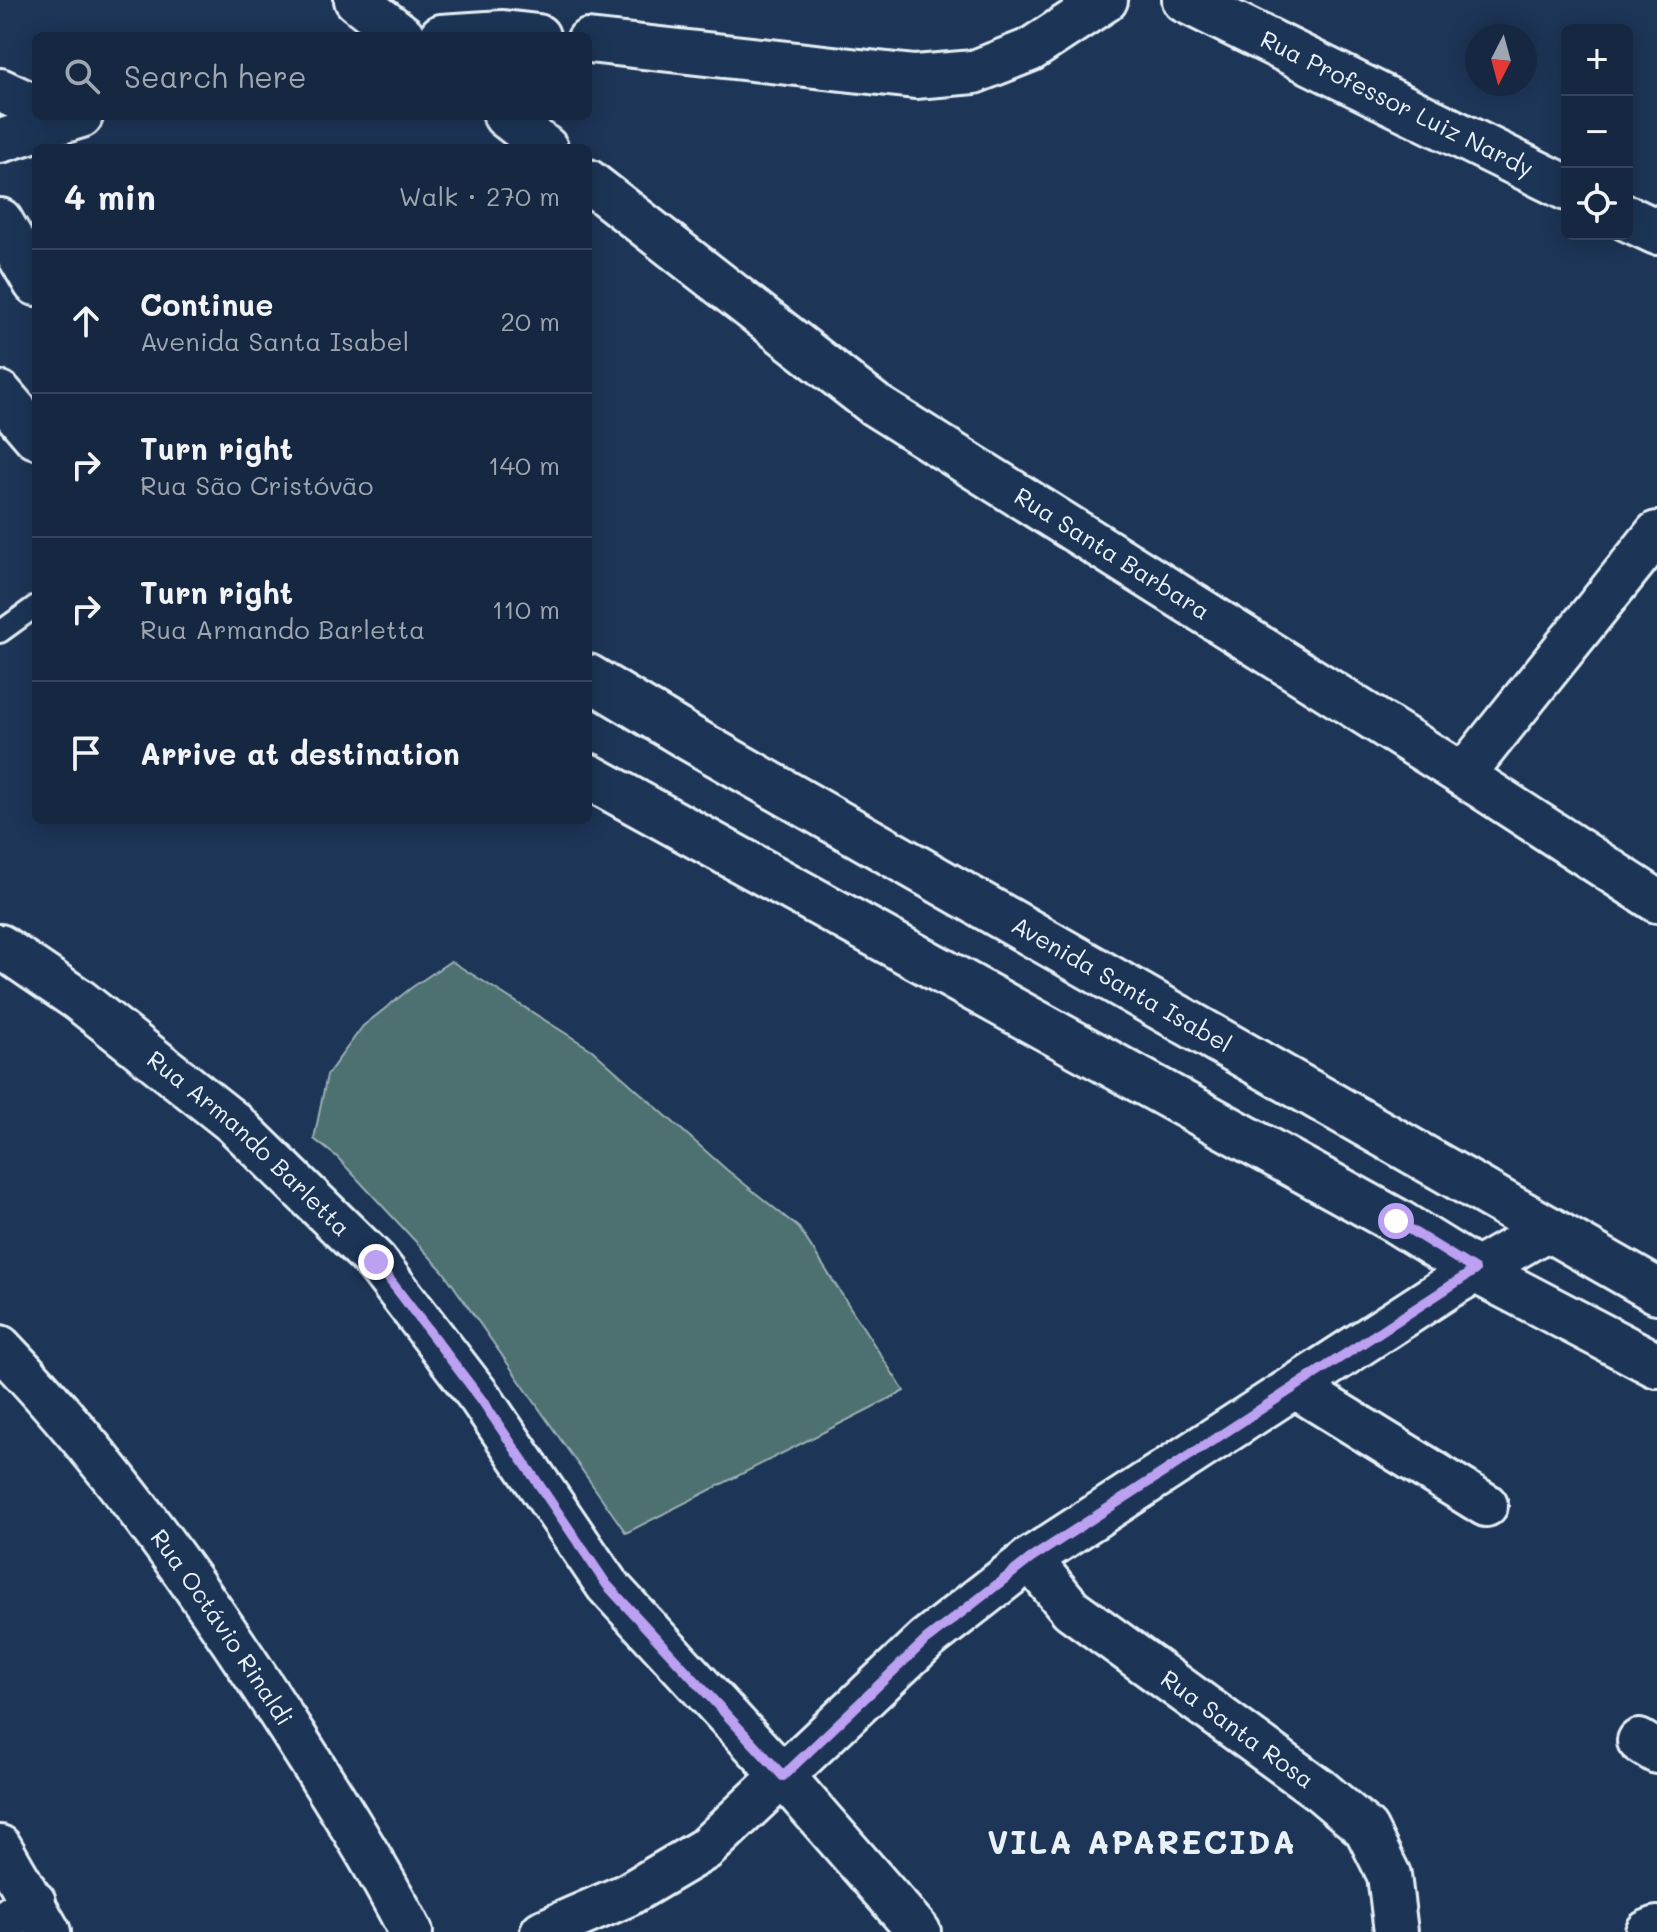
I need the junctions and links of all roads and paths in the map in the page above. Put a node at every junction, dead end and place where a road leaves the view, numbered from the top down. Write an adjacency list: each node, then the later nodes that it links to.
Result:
1 (356, 0): 4 (street)
2 (1106, 0): 5 (street)
3 (1185, 0): 13 (main road, Rua Professor Luiz Nardy)
4 (398, 32)
5 (592, 41)
6 (0, 90): 7 (street)
7 (32, 104)
8 (48, 120): 10 (street)
9 (510, 120): 11 (street)
10 (0, 141)
11 (541, 144)
12 (592, 184): 24 (street, Rua Santa Barbara)
13 (1561, 185)
14 (0, 221): 17 (main road)
15 (1633, 221): 16 (main road)
16 (1657, 232)
17 (32, 276)
18 (0, 394): 19 (main road)
19 (32, 431)
20 (1657, 533): 24 (street)
21 (32, 609): 22 (lane)
22 (0, 632)
23 (592, 679): 28 (main road, Avenida Santa Isabel)
24 (1463, 775): 26 (street, Rua Santa Barbara)
25 (592, 778): 29 (main road)
26 (1657, 901)
27 (0, 946): 36 (street, Rua Armando Barletta)
28 (1549, 1228): 29 (street); 30 (main road, Avenida Santa Isabel)
29 (1475, 1270): 32 (main road); 33 (street)
30 (1657, 1291)
31 (0, 1347): 40 (street, Rua Octávio Rinaldi)
32 (1657, 1365)
33 (1295, 1387): 34 (street); 35 (street)
34 (1486, 1505)
35 (1030, 1559): 36 (street); 43 (street, Rua Santa Rosa)
36 (783, 1776): 41 (street); 42 (street, Rua Armando Barletta)
37 (0, 1847): 38 (street)
38 (27, 1920)
39 (1657, 1928): 44 (street)
40 (411, 1932)
41 (542, 1932)
42 (919, 1932)
43 (1396, 1932)
44 (1647, 1932)

